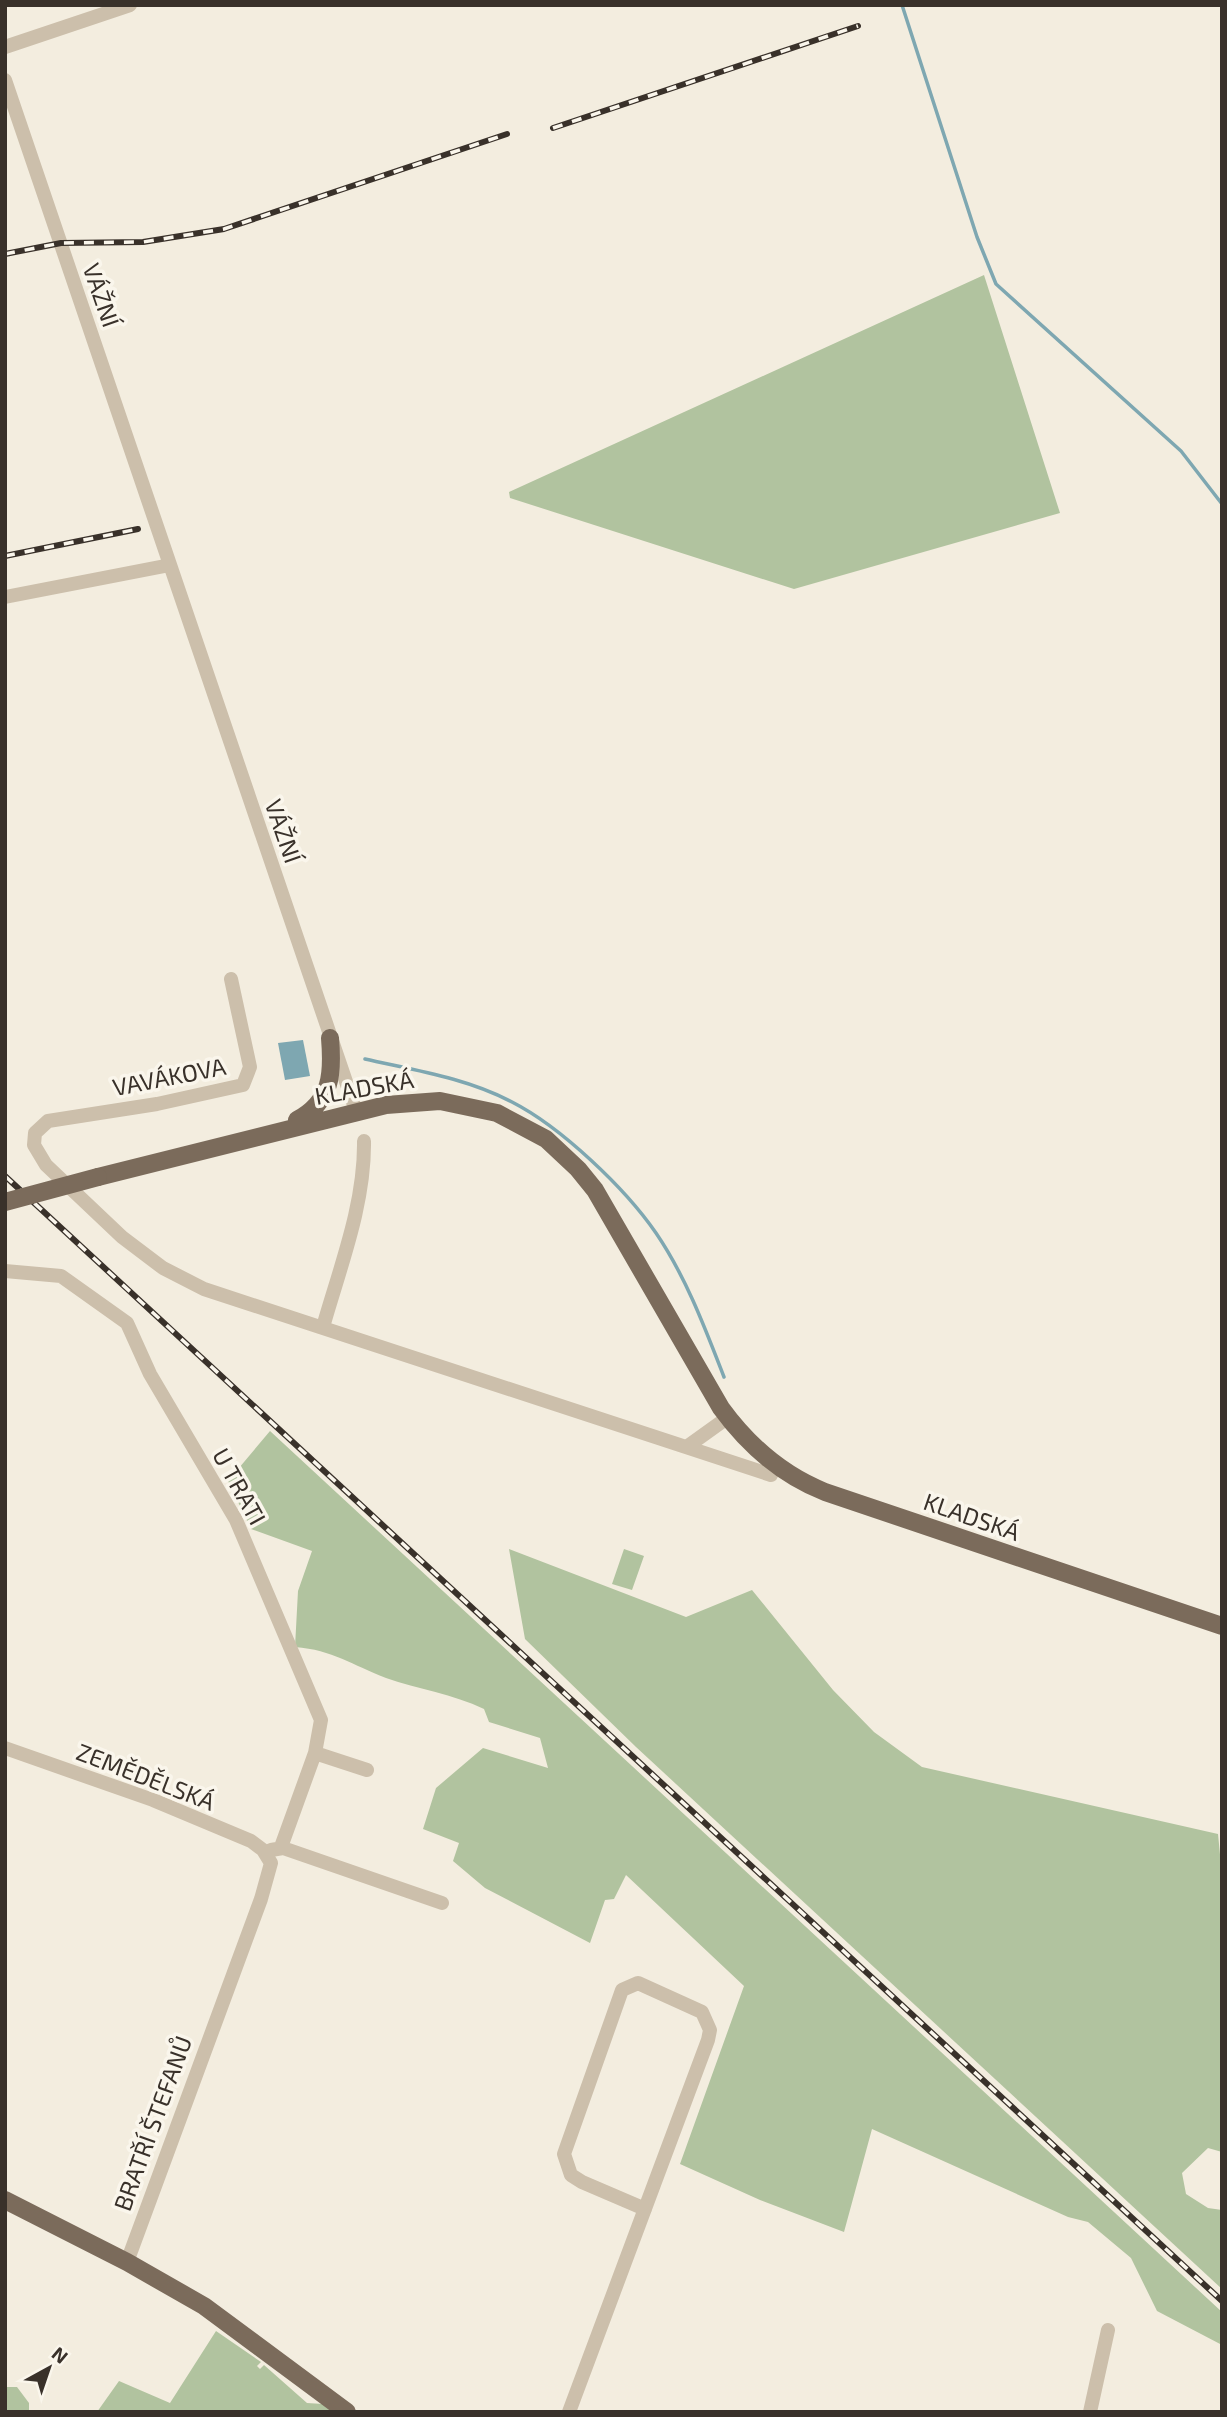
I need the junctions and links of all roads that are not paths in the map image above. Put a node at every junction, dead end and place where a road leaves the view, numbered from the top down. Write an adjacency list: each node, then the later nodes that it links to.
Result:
1 (130, 5): 2 (street)
2 (5, 47)
3 (5, 80): 4 (street, VÁŽNÍ)
4 (170, 565): 5 (street); 7 (street, VÁŽNÍ)
5 (5, 597)
6 (231, 979): 13 (street, VAVÁKOVA)
7 (330, 1038): 8 (street, VÁŽNÍ); 9 (main road)
8 (356, 1111): 9 (main road, KLADSKÁ); 14 (main road, KLADSKÁ)
9 (278, 1130): 11 (main road, KLADSKÁ, bridge)
10 (364, 1141): 13 (street)
11 (5, 1202)
12 (5, 1271): 19 (street, U TRATI)
13 (323, 1328): 15 (street)
14 (727, 1418): 15 (street); 17 (main road, KLADSKÁ)
15 (688, 1446): 16 (street)
16 (771, 1475)
17 (1222, 1626)
18 (5, 1748): 22 (street, ZEMĚDĚLSKÁ)
19 (315, 1752): 20 (street); 21 (street)
20 (367, 1770)
21 (281, 1847): 22 (street); 23 (street)
22 (266, 1854): 26 (street, BRATŘÍ ŠTEFANŮ)
23 (442, 1903)
24 (5, 2200): 26 (main road)
25 (645, 2209): 25 (street); 29 (street)
26 (127, 2262): 28 (main road)
27 (1108, 2330): 30 (street)
28 (347, 2412)
29 (569, 2412)
30 (1090, 2412)

